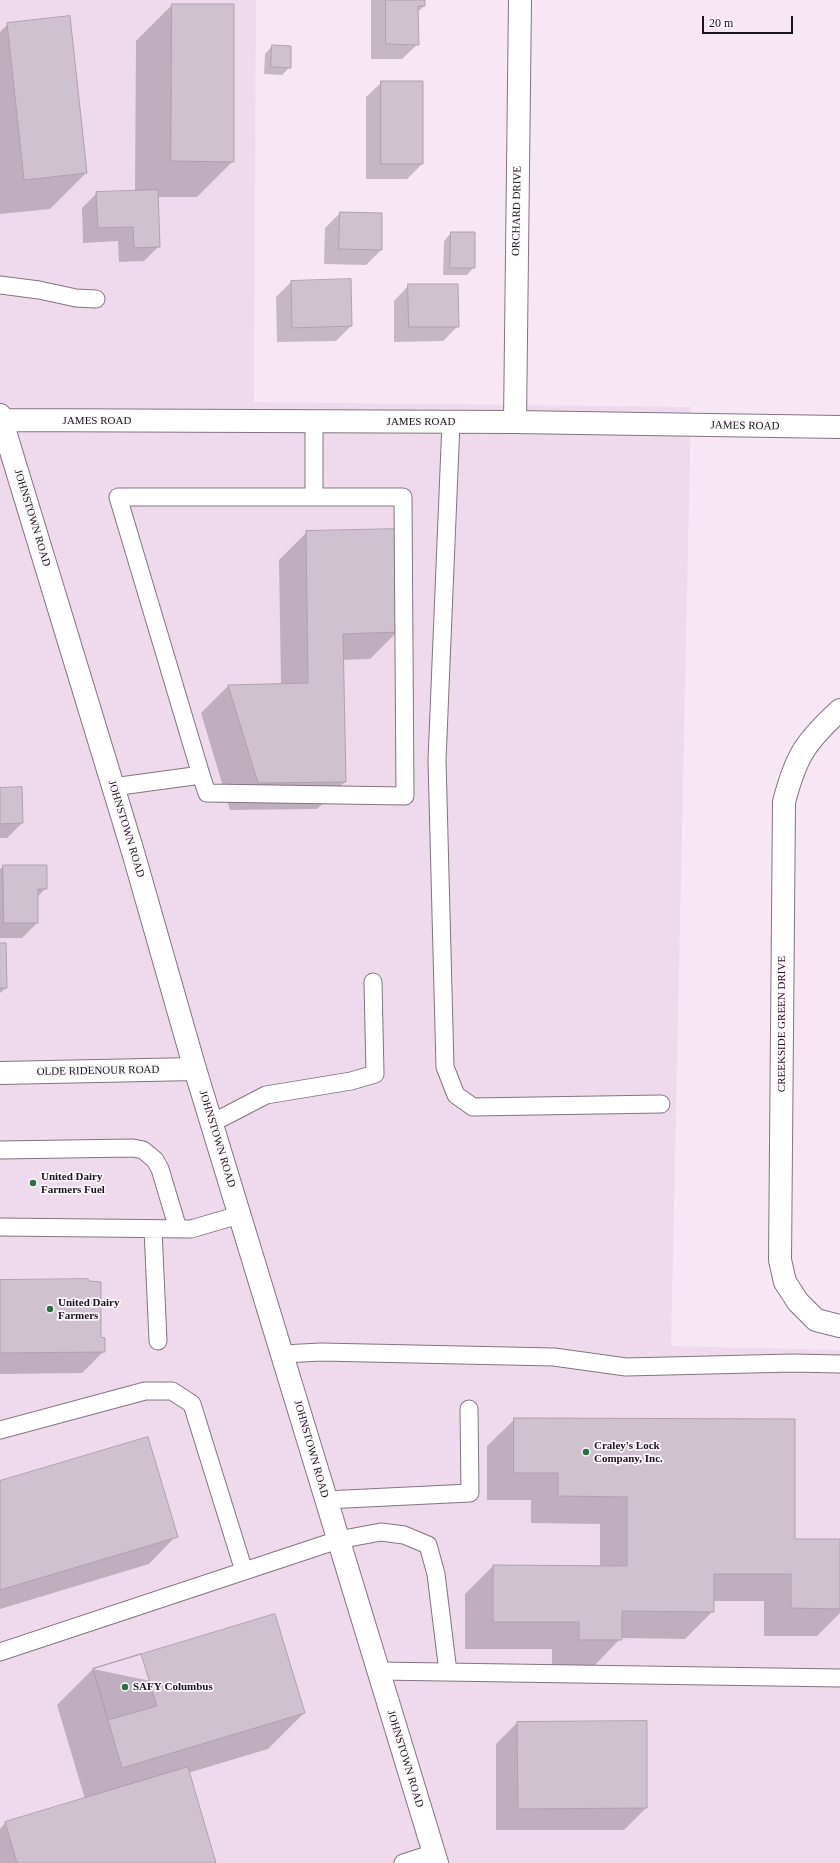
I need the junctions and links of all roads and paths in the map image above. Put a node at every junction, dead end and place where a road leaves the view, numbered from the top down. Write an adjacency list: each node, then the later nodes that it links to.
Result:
1 (520, 0): 7 (street, ORCHARD DRIVE)
2 (0, 285): 3 (lane)
3 (96, 298)
4 (1, 417): 5 (street, JAMES ROAD); 12 (street, JOHNSTOWN ROAD)
5 (314, 422): 6 (street, JAMES ROAD); 9 (lane)
6 (451, 422): 7 (street, JAMES ROAD); 16 (lane)
7 (515, 422): 8 (street, JAMES ROAD)
8 (840, 427)
9 (314, 497): 11 (lane); 11 (lane)
10 (840, 710): 23 (street, CREEKSIDE GREEN DRIVE)
11 (201, 775): 12 (lane)
12 (113, 787): 14 (street, JOHNSTOWN ROAD)
13 (373, 982): 17 (lane)
14 (195, 1069): 15 (street, OLDE RIDENOUR ROAD); 17 (street, JOHNSTOWN ROAD)
15 (0, 1073)
16 (661, 1104)
17 (212, 1123): 19 (street, JOHNSTOWN ROAD)
18 (0, 1150): 22 (lane)
19 (239, 1215): 22 (lane); 25 (street, JOHNSTOWN ROAD)
20 (0, 1227): 21 (lane)
21 (153, 1229): 22 (lane); 24 (lane)
22 (178, 1229)
23 (840, 1326)
24 (158, 1341)
25 (283, 1354): 26 (lane); 29 (street, JOHNSTOWN ROAD)
26 (840, 1364)
27 (469, 1409): 29 (lane)
28 (0, 1430): 31 (lane)
29 (325, 1500): 30 (street, JOHNSTOWN ROAD)
30 (338, 1540): 31 (lane); 33 (street, JOHNSTOWN ROAD); 34 (lane)
31 (244, 1571): 32 (lane)
32 (0, 1652)
33 (378, 1671): 34 (lane); 36 (street, JOHNSTOWN ROAD)
34 (448, 1672): 35 (lane)
35 (840, 1678)
36 (436, 1858): 37 (lane)
37 (403, 1863)

